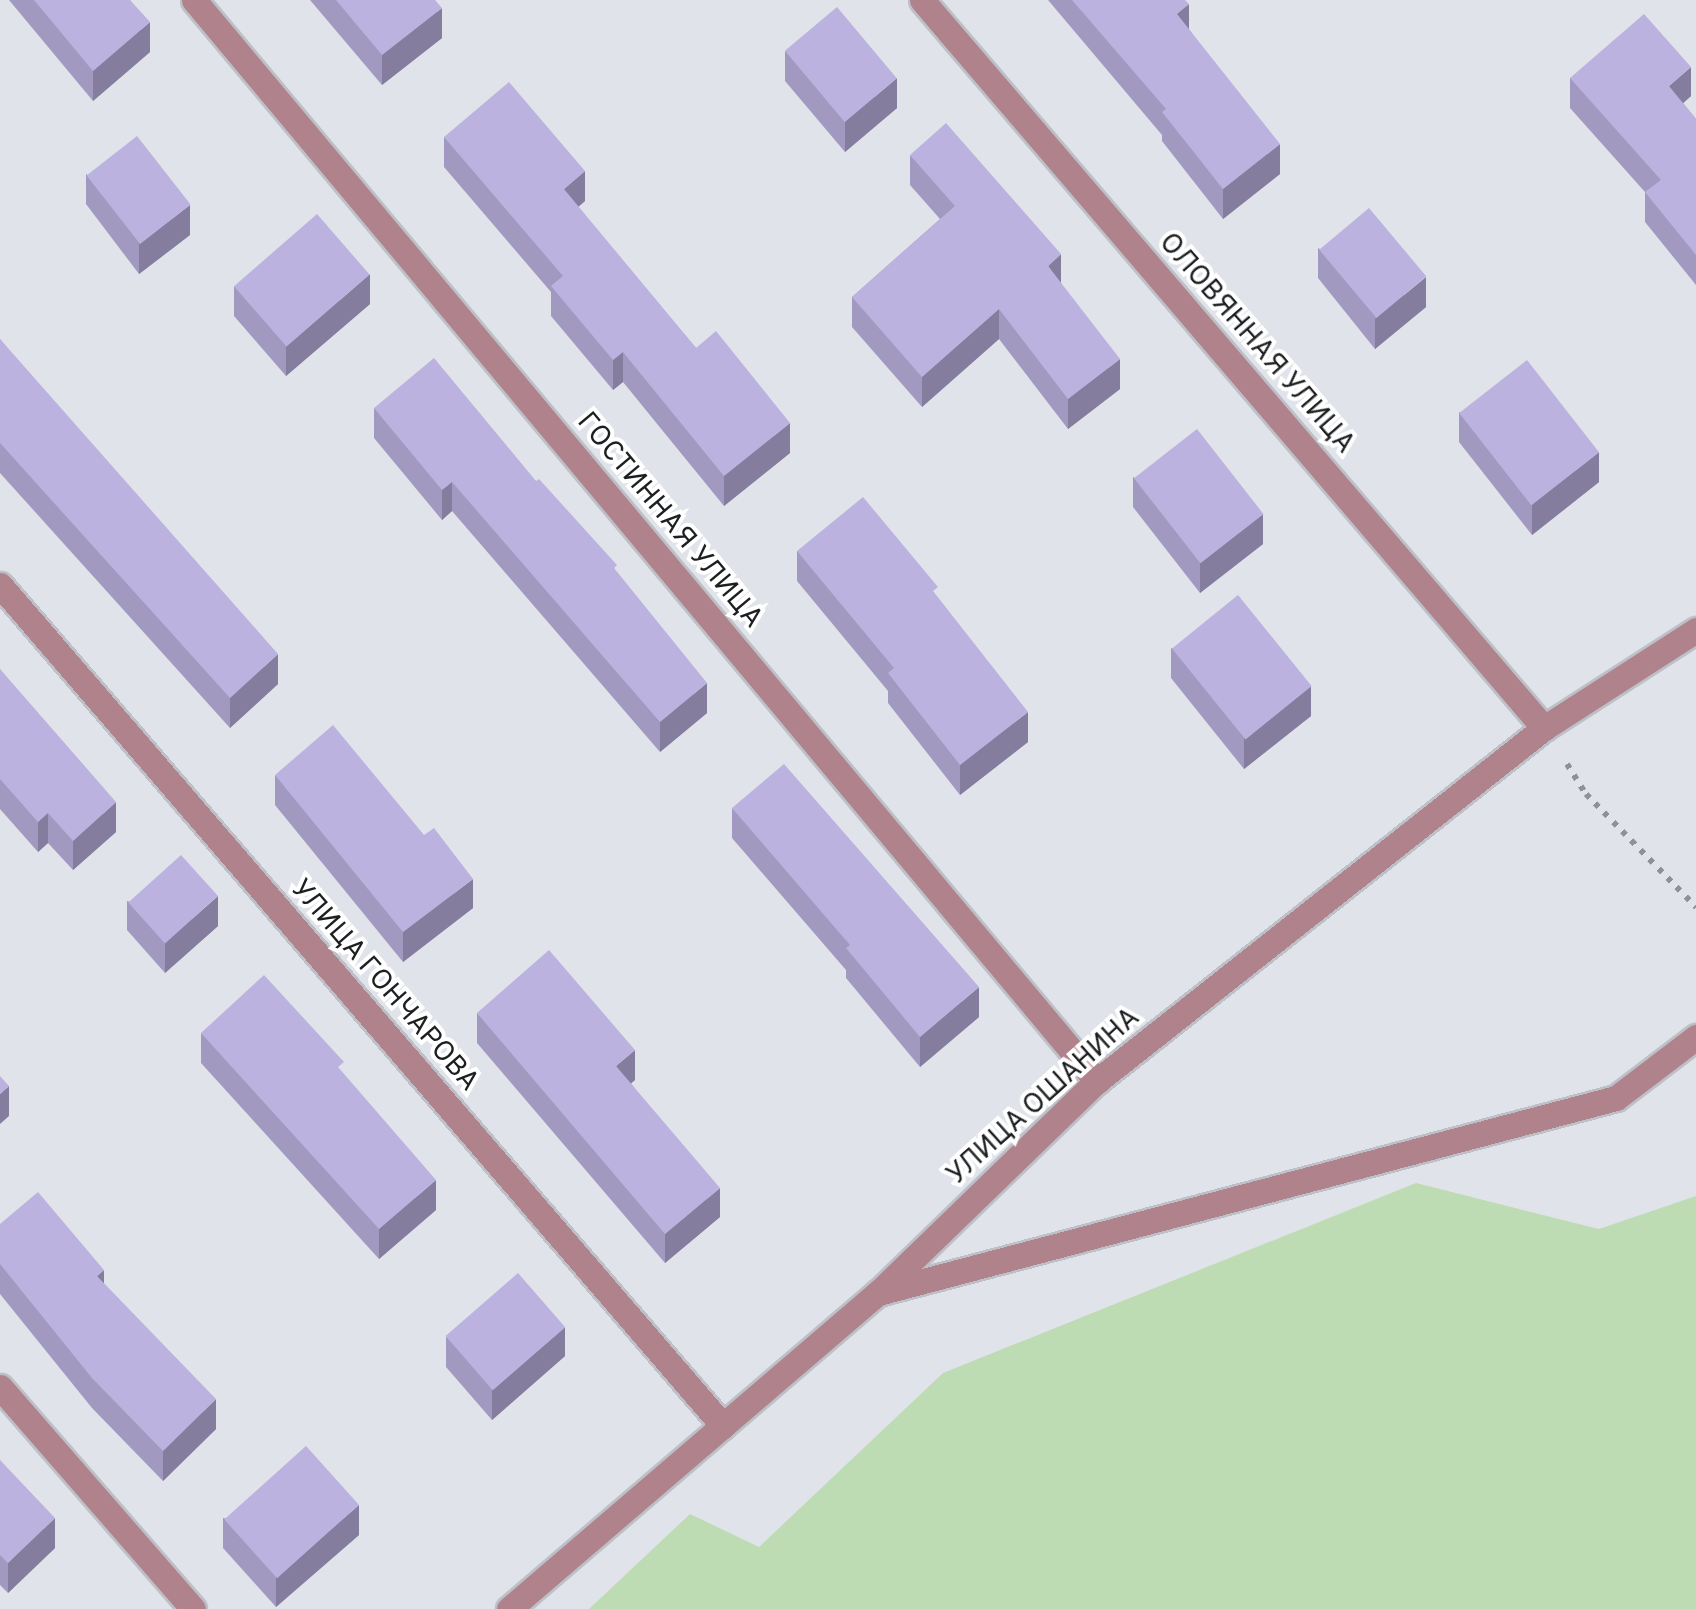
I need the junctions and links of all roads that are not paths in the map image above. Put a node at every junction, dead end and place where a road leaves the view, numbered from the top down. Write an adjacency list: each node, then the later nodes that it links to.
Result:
1 (194, 0): 7 (street, ГОСТИННАЯ УЛИЦА)
2 (922, 0): 5 (street, ОЛОВЯННАЯ УЛИЦА)
3 (0, 585): 10 (street, УЛИЦА ГОНЧАРОВА)
4 (1696, 630): 5 (street, УЛИЦА ОШАНИНА)
5 (1544, 728): 7 (street, УЛИЦА ОШАНИНА)
6 (1696, 1037): 8 (street)
7 (1097, 1081): 8 (street, УЛИЦА ОШАНИНА)
8 (878, 1293): 10 (street, УЛИЦА ОШАНИНА)
9 (0, 1387): 11 (street)
10 (723, 1426): 12 (street, УЛИЦА ОШАНИНА)
11 (192, 1609)
12 (510, 1609)

